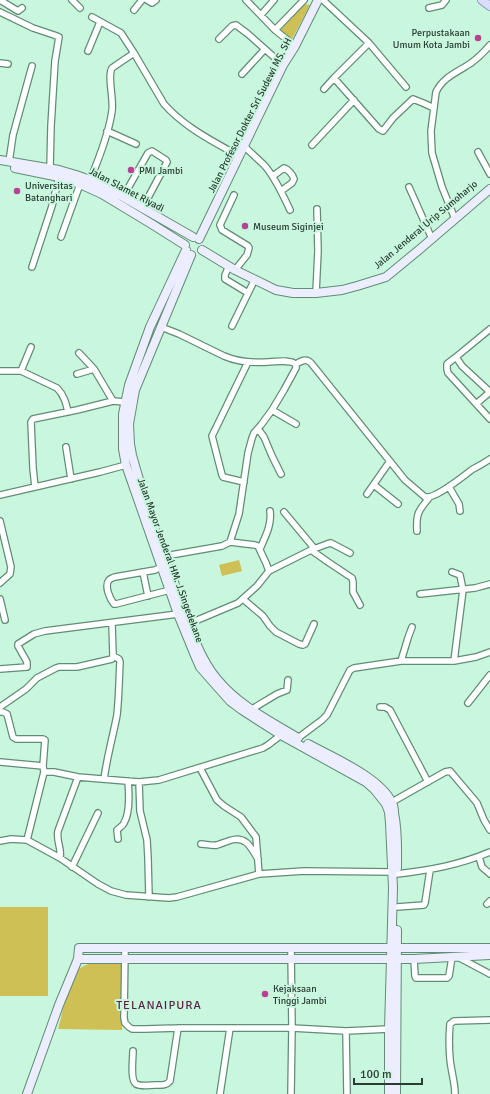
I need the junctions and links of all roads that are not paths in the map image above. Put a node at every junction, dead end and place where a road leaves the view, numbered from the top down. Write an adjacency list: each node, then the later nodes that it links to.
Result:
1 (0, 0): 15 (street)
2 (72, 0): 16 (street)
3 (142, 0): 18 (street)
4 (147, 0): 5 (street)
5 (156, 0)
6 (246, 0): 20 (street)
7 (274, 0): 20 (street)
8 (304, 0): 23 (street)
9 (318, 0): 26 (main road, Jalan Profesor Dokter Sri Sudewi MS. SH)
10 (323, 0): 25 (street)
11 (446, 0): 17 (street)
12 (482, 0): 14 (main road)
13 (486, 0): 14 (main road)
14 (490, 5)
15 (22, 8)
16 (80, 8)
17 (429, 8)
18 (134, 10)
19 (0, 12): 50 (street)
20 (261, 14): 23 (street)
21 (92, 17): 22 (street)
22 (100, 22): 29 (street); 30 (street)
23 (275, 30): 26 (street)
24 (219, 39): 28 (street)
25 (369, 43): 36 (street); 37 (street)
26 (295, 46): 33 (main road, Jalan Profesor Dokter Sri Sudewi MS. SH)
27 (490, 46): 40 (street)
28 (265, 49): 33 (street); 35 (street)
29 (88, 50)
30 (134, 53): 41 (street); 46 (street)
31 (0, 63): 32 (street)
32 (8, 64)
33 (283, 65): 44 (main road, Jalan Profesor Dokter Sri Sudewi MS. SH)
34 (32, 66): 48 (street)
35 (242, 74)
36 (334, 78): 38 (street); 39 (street)
37 (406, 87)
38 (324, 89)
39 (354, 100): 40 (street); 43 (street)
40 (434, 108): 66 (street)
41 (107, 131): 42 (street); 54 (street)
42 (136, 144)
43 (312, 145)
44 (244, 146): 46 (main road, Jalan Profesor Dokter Sri Sudewi MS. SH); 52 (street)
45 (478, 152): 51 (street)
46 (239, 156): 69 (main road, Jalan Profesor Dokter Sri Sudewi MS. SH)
47 (0, 160): 48 (main road, Jalan Slamet Riyadi)
48 (9, 162): 50 (main road, Jalan Slamet Riyadi)
49 (0, 165): 53 (main road, Jalan Slamet Riyadi)
50 (50, 168): 54 (main road, Jalan Slamet Riyadi)
51 (490, 174)
52 (273, 176): 60 (street); 60 (street)
53 (59, 177): 56 (main road, Jalan Slamet Riyadi); 72 (street)
54 (90, 180): 59 (main road, Jalan Slamet Riyadi)
55 (490, 183): 66 (main road, Jalan Jenderal Urip Sumoharjo)
56 (80, 184): 59 (main road, Jalan Slamet Riyadi); 67 (street)
57 (409, 187): 68 (street)
58 (490, 188): 66 (main road, Jalan Jenderal Urip Sumoharjo)
59 (104, 191): 62 (main road, Jalan Slamet Riyadi); 70 (main road, Jalan Slamet Riyadi)
60 (281, 191): 65 (street)
61 (234, 195): 73 (street)
62 (124, 197): 63 (main road, Jalan Slamet Riyadi); 63 (street)
63 (142, 209): 69 (main road, Jalan Slamet Riyadi)
64 (317, 209): 76 (street)
65 (290, 210)
66 (454, 217): 68 (main road, Jalan Jenderal Urip Sumoharjo)
67 (61, 237)
68 (431, 237): 76 (main road, Jalan Jenderal Urip Sumoharjo)
69 (196, 238): 70 (main road); 71 (main road)
70 (187, 250): 71 (main road); 78 (main road, Jalan Mayor Jenderal HM. J.Singedekane); 91 (main road, Jalan Mayor Jenderal HM. J.Singedekane)
71 (202, 250): 73 (main road, Jalan Jenderal Urip Sumoharjo)
72 (32, 266)
73 (232, 268): 74 (main road, Jalan Jenderal Urip Sumoharjo); 75 (street)
74 (255, 279): 75 (street); 76 (main road, Jalan Jenderal Urip Sumoharjo)
75 (248, 293): 77 (street)
76 (316, 293)
77 (232, 326)
78 (161, 327): 83 (street); 115 (main road, Jalan Mayor Jenderal HM. J.Singedekane)
79 (490, 329): 82 (street)
80 (31, 347): 87 (street)
81 (79, 354): 85 (street)
82 (456, 357): 89 (street); 92 (street)
83 (248, 362): 84 (street); 104 (street)
84 (296, 364): 93 (street); 100 (street)
85 (94, 369): 88 (street); 90 (street)
86 (0, 371): 87 (street)
87 (21, 371): 94 (street)
88 (78, 374)
89 (490, 392): 92 (street)
90 (113, 401): 91 (street); 94 (street)
91 (125, 402): 101 (main road, Jalan Mayor Jenderal HM. J.Singedekane)
92 (476, 404): 95 (street)
93 (272, 410): 96 (street); 97 (street)
94 (68, 412): 106 (street)
95 (490, 420)
96 (296, 424)
97 (258, 429): 102 (street); 104 (street)
98 (66, 447): 103 (street)
99 (490, 460): 107 (street)
100 (390, 461): 105 (street); 110 (street)
101 (126, 465): 103 (street); 115 (main road, Jalan Mayor Jenderal HM. J.Singedekane)
102 (281, 474)
103 (71, 479): 106 (street)
104 (244, 482): 119 (street)
105 (374, 485): 108 (street); 111 (street)
106 (35, 487): 109 (street)
107 (449, 487): 110 (street); 113 (street)
108 (367, 494)
109 (0, 495)
110 (429, 498): 118 (street)
111 (398, 504)
112 (270, 511): 120 (street)
113 (460, 511)
114 (284, 512): 121 (street)
115 (146, 514): 117 (main road, Jalan Mayor Jenderal HM. J.Singedekane)
116 (0, 521): 128 (street)
117 (150, 525): 123 (main road, Jalan Mayor Jenderal HM. J.Singedekane); 124 (main road, Jalan Mayor Jenderal HM. J.Singedekane)
118 (417, 531)
119 (230, 542): 120 (street); 123 (street)
120 (260, 549): 125 (street)
121 (313, 549): 122 (street); 125 (street); 136 (street)
122 (350, 553)
123 (164, 556): 140 (main road, Jalan Mayor Jenderal HM. J.Singedekane)
124 (161, 567): 126 (street); 130 (main road, Jalan Mayor Jenderal HM. J.Singedekane)
125 (269, 571): 135 (street)
126 (143, 572): 133 (street); 133 (street)
127 (452, 572): 131 (street)
128 (0, 583)
129 (490, 584): 131 (street)
130 (170, 590): 133 (street); 137 (main road, Jalan Mayor Jenderal HM. J.Singedekane)
131 (463, 590): 132 (street); 146 (street)
132 (420, 594)
133 (148, 596)
134 (0, 599): 138 (street)
135 (243, 599): 140 (street); 141 (street)
136 (360, 605)
137 (178, 614): 139 (street); 155 (main road, Jalan Mayor Jenderal HM. J.Singedekane)
138 (5, 620)
139 (112, 623): 144 (street); 147 (street)
140 (188, 624): 153 (main road, Jalan Mayor Jenderal HM. J.Singedekane)
141 (314, 624)
142 (412, 627): 145 (street)
143 (490, 652): 146 (street)
144 (113, 656): 151 (street); 161 (street)
145 (401, 660): 146 (street); 156 (street)
146 (454, 661)
147 (0, 669)
148 (490, 675): 150 (street)
149 (288, 680): 153 (street)
150 (468, 703)
151 (0, 707)
152 (380, 707): 164 (street)
153 (252, 709): 156 (main road, Jalan Mayor Jenderal HM. J.Singedekane)
154 (0, 712): 159 (street)
155 (281, 734): 158 (street); 178 (main road, Jalan Mayor Jenderal HM. J.Singedekane)
156 (298, 738): 165 (main road, Jalan Mayor Jenderal HM. J.Singedekane)
157 (0, 762): 159 (street)
158 (200, 768): 163 (street); 175 (street)
159 (44, 769): 160 (street); 169 (street)
160 (78, 777): 161 (street); 174 (street)
161 (104, 779): 162 (street)
162 (128, 781): 163 (street); 168 (street)
163 (139, 782): 181 (street)
164 (428, 782): 165 (street); 167 (street)
165 (392, 802): 178 (main road, Jalan Mayor Jenderal HM. J.Singedekane)
166 (98, 813): 176 (street)
167 (490, 830)
168 (118, 839)
169 (27, 840): 170 (street); 174 (street)
170 (0, 841)
171 (201, 844): 175 (street)
172 (490, 852): 173 (street)
173 (479, 857): 177 (street); 180 (street)
174 (60, 858): 176 (street)
175 (258, 859): 179 (street)
176 (72, 867): 181 (street)
177 (430, 870): 178 (street); 182 (street)
178 (395, 873): 179 (street); 182 (main road, Jalan Mayor Jenderal HM. J.Singedekane); 185 (main road, Jalan Mayor Jenderal HM. J.Singedekane)
179 (259, 874): 181 (street)
180 (490, 874)
181 (149, 897)
182 (397, 907): 185 (main road, Jalan Mayor Jenderal HM. J.Singedekane)
183 (125, 948): 184 (main road); 189 (main road); 190 (street)
184 (291, 948): 185 (main road); 191 (street)
185 (395, 948): 186 (main road); 192 (main road, Jalan Mayor Jenderal HM. J.Singedekane)
186 (490, 948)
187 (490, 955): 188 (main road)
188 (455, 957): 193 (main road); 193 (street); 194 (street)
189 (78, 959): 190 (main road); 202 (main road)
190 (125, 959): 191 (main road); 196 (street)
191 (291, 959): 192 (main road); 198 (street)
192 (394, 959): 193 (main road); 199 (main road); 207 (main road)
193 (414, 959)
194 (490, 974)
195 (490, 1020): 208 (street)
196 (178, 1028): 197 (street); 201 (street)
197 (230, 1028): 198 (street); 203 (street)
198 (292, 1028): 200 (street); 204 (street)
199 (389, 1029): 200 (street); 206 (main road)
200 (346, 1031): 205 (street)
201 (133, 1051)
202 (27, 1094)
203 (220, 1094)
204 (291, 1094)
205 (346, 1094)
206 (389, 1094)
207 (396, 1094)
208 (455, 1094)

